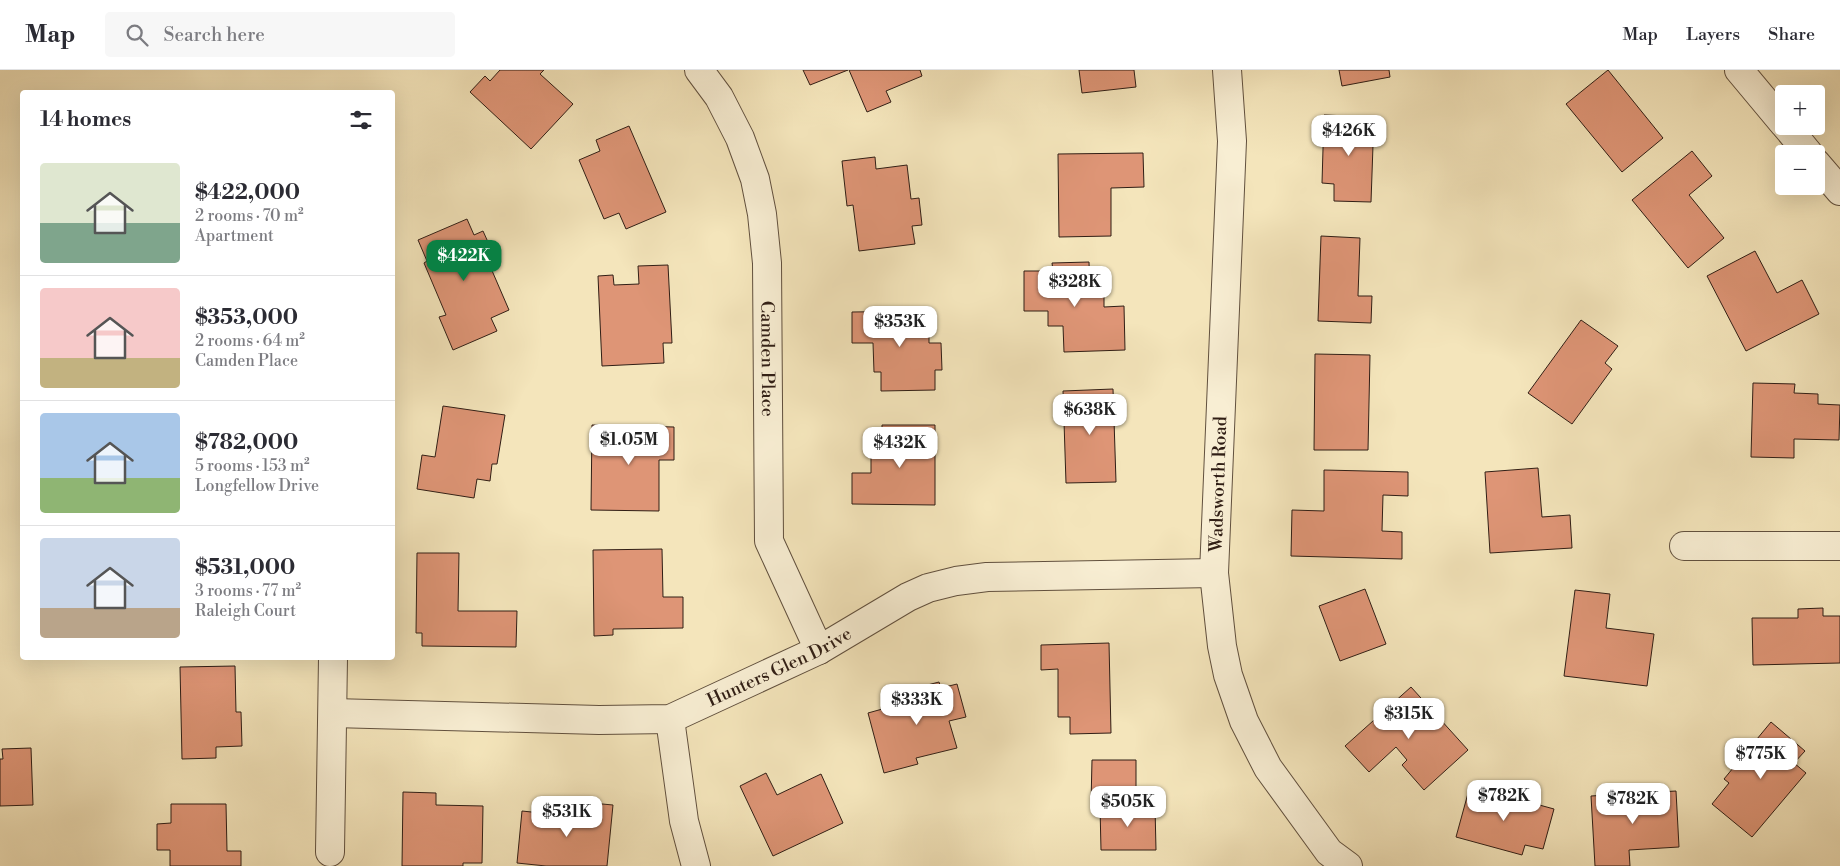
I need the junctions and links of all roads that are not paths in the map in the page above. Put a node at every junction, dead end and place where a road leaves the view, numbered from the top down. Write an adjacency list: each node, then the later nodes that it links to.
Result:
1 (700, 70): 12 (street, Camden Place)
2 (1227, 70): 11 (street, Wadsworth Road)
3 (1739, 70): 4 (street)
4 (1775, 113)
5 (1793, 135): 6 (street)
6 (1801, 145)
7 (1825, 174): 8 (street)
8 (1840, 191)
9 (1684, 546): 10 (street)
10 (1840, 546)
11 (1214, 573): 12 (street, Hunters Glen Drive); 17 (street, Wadsworth Road)
12 (820, 650): 15 (street, Hunters Glen Drive)
13 (333, 660): 14 (street)
14 (333, 713): 15 (street, Hunters Glen Drive); 16 (street)
15 (670, 719): 18 (street)
16 (330, 852)
17 (1332, 861)
18 (696, 866)

